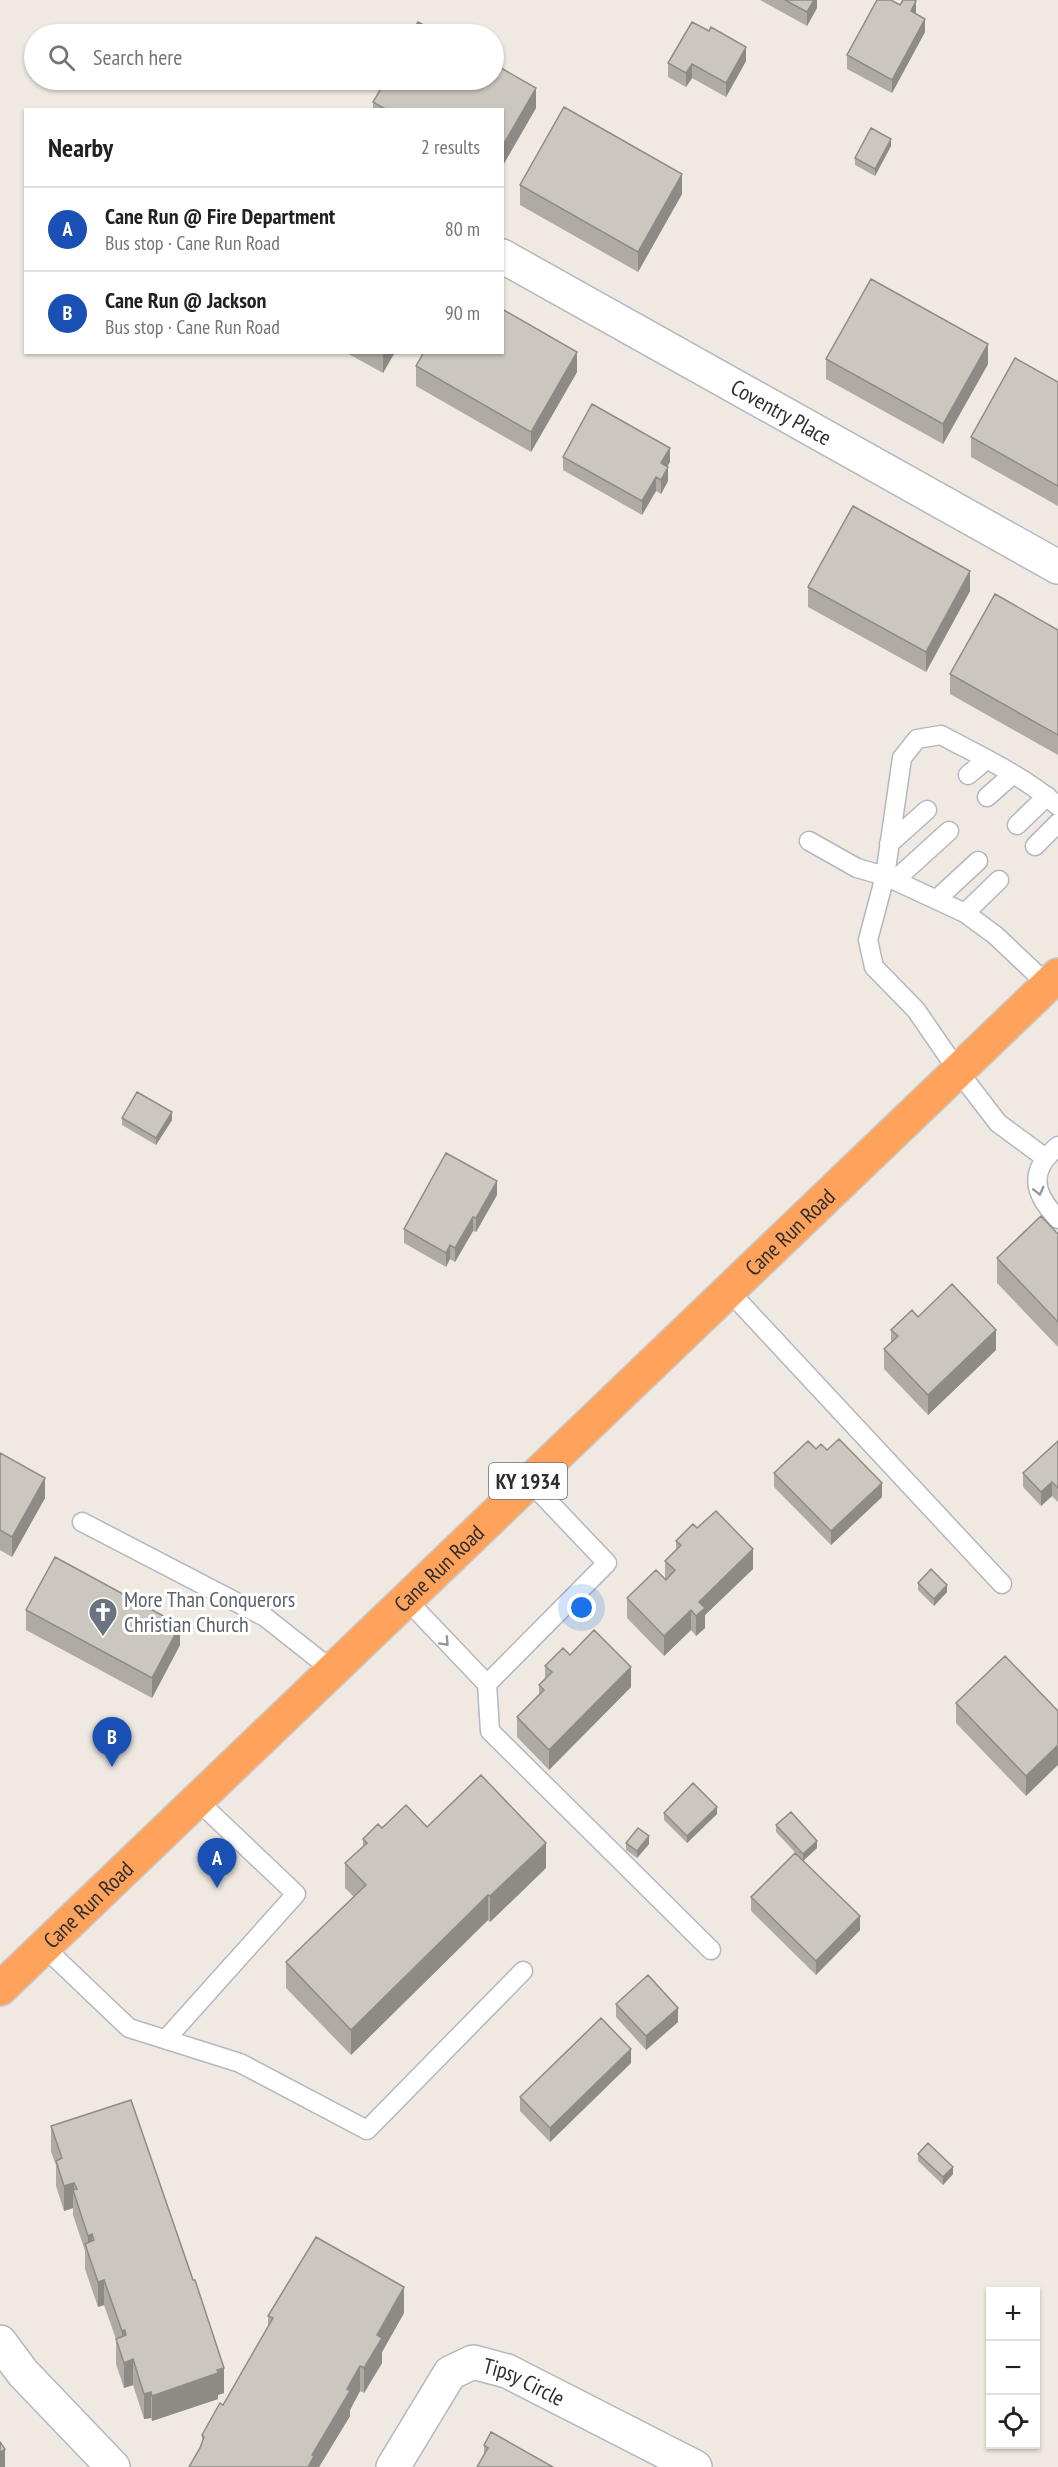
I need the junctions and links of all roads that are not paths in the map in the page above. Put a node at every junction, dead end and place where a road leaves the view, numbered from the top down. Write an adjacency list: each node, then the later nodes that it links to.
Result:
1 (504, 257): 2 (street, Coventry Place)
2 (1058, 567)
3 (986, 760): 4 (lane); 5 (lane); 13 (lane)
4 (1012, 775): 6 (lane); 7 (lane)
5 (968, 776)
6 (987, 797)
7 (1053, 801): 10 (lane)
8 (927, 810): 13 (lane)
9 (1058, 823): 14 (lane)
10 (1017, 825)
11 (949, 831): 16 (lane)
12 (809, 841): 16 (lane)
13 (889, 844): 16 (lane)
14 (1035, 846)
15 (978, 861): 18 (lane)
16 (890, 878): 18 (lane); 21 (lane)
17 (999, 880): 19 (lane)
18 (937, 899): 19 (lane)
19 (966, 913): 20 (lane)
20 (1053, 980): 21 (highway, Cane Run Road / KY 1934)
21 (958, 1071): 22 (lane); 24 (highway, Cane Run Road / KY 1934)
22 (1051, 1152): 23 (lane, one-way to 23)
23 (1058, 1219)
24 (728, 1290): 25 (highway, Cane Run Road / KY 1934); 27 (lane)
25 (529, 1481): 28 (highway, Cane Run Road / KY 1934); 30 (lane)
26 (82, 1521): 29 (lane)
27 (1002, 1584)
28 (406, 1599): 29 (highway, Cane Run Road / KY 1934); 30 (lane, one-way to 30)
29 (332, 1670): 31 (highway, Cane Run Road / KY 1934)
30 (488, 1684): 33 (lane)
31 (197, 1800): 32 (highway, Cane Run Road / KY 1934); 36 (lane)
32 (44, 1947): 35 (highway, Cane Run Road / KY 1934); 36 (lane)
33 (711, 1950)
34 (523, 1971): 36 (lane)
35 (0, 1989)
36 (166, 2039)
37 (0, 2342): 38 (street)
38 (113, 2467)
39 (393, 2467): 40 (street, Tipsy Circle)
40 (695, 2467)

